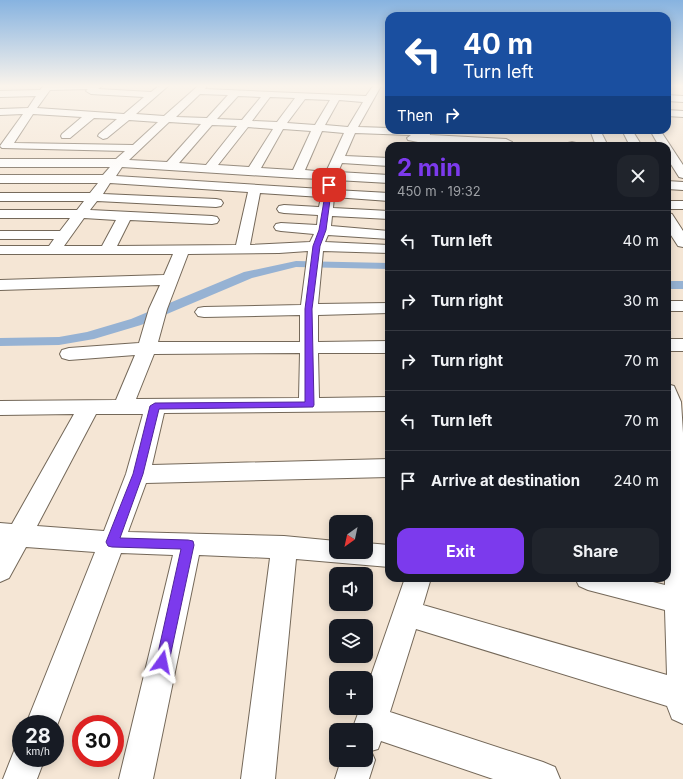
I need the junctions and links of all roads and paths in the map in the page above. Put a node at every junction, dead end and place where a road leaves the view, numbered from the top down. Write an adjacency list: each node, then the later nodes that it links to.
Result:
1 (23, 122): 17 (street)
2 (118, 122): 20 (street)
3 (162, 122): 22 (street)
4 (208, 122): 31 (street)
5 (233, 122): 9 (street)
6 (281, 122): 12 (street)
7 (322, 122): 13 (street)
8 (355, 122): 15 (street)
9 (244, 123): 12 (street); 32 (street)
10 (66, 124): 11 (street)
11 (80, 124): 18 (street)
12 (280, 125): 13 (street); 34 (street)
13 (318, 128): 15 (street); 35 (street)
14 (385, 130): 15 (street)
15 (349, 133): 23 (street); 26 (street)
16 (0, 134): 17 (street)
17 (14, 135): 18 (street); 24 (street)
18 (66, 136): 19 (street)
19 (81, 136)
20 (118, 136)
21 (133, 136): 22 (street)
22 (148, 136): 24 (street)
23 (424, 142)
24 (135, 148): 30 (street)
25 (358, 149): 26 (street)
26 (341, 153): 28 (street); 37 (street)
27 (671, 155): 36 (street)
28 (385, 161)
29 (0, 163): 30 (street)
30 (119, 163): 31 (street); 39 (street)
31 (170, 166): 32 (street)
32 (210, 168): 33 (street)
33 (231, 169): 34 (street); 42 (street)
34 (253, 171): 35 (street)
35 (297, 174): 37 (street)
36 (683, 174)
37 (330, 176): 40 (street); 46 (street)
38 (0, 179): 39 (street)
39 (107, 179): 42 (street); 48 (street)
40 (385, 179)
41 (671, 185): 43 (street)
42 (220, 186): 44 (street); 50 (street)
43 (683, 186)
44 (255, 188): 45 (street); 74 (street)
45 (286, 190): 46 (street); 53 (street)
46 (328, 193): 49 (street); 54 (street)
47 (0, 196): 48 (street)
48 (93, 197): 50 (street); 56 (street)
49 (385, 197)
50 (216, 203): 59 (street)
51 (671, 205): 52 (street)
52 (683, 206)
53 (284, 209): 54 (street); 61 (street)
54 (325, 212): 57 (street); 62 (street)
55 (0, 214): 56 (street)
56 (80, 214): 58 (street); 66 (street)
57 (385, 215)
58 (125, 216): 63 (street); 71 (street)
59 (212, 220): 63 (street); 73 (street)
60 (671, 224): 67 (street)
61 (281, 228): 62 (street); 69 (street)
62 (322, 230): 65 (street); 76 (street)
63 (157, 234): 71 (street); 72 (street)
64 (0, 235): 66 (street)
65 (385, 235)
66 (64, 236): 68 (street)
67 (683, 243)
68 (54, 249): 70 (street); 71 (street)
69 (279, 249): 74 (street); 76 (street)
70 (0, 250)
71 (106, 250)
72 (182, 250): 73 (street); 77 (street)
73 (205, 250): 74 (street)
74 (242, 250)
75 (385, 250): 76 (street)
76 (315, 260): 82 (street)
77 (171, 280): 78 (street); 88 (street)
78 (0, 285)
79 (671, 306): 80 (street)
80 (683, 306)
81 (385, 308): 82 (street)
82 (309, 309): 83 (street); 87 (street)
83 (204, 312)
84 (671, 345): 85 (street)
85 (683, 345)
86 (385, 346): 87 (street)
87 (309, 347): 88 (street); 92 (street)
88 (146, 348): 89 (street); 93 (street)
89 (70, 354)
90 (672, 399): 97 (street)
91 (385, 404): 92 (street)
92 (309, 405): 94 (street)
93 (123, 406): 94 (street); 95 (street)
94 (155, 406): 99 (street)
95 (89, 407): 96 (street); 102 (street)
96 (2, 411)
97 (671, 432)
98 (385, 468): 99 (street)
99 (138, 474): 103 (street)
100 (671, 477): 101 (street)
101 (676, 532): 112 (street)
102 (9, 535): 103 (street); 109 (street)
103 (112, 542): 104 (street); 116 (street)
104 (188, 545): 105 (street); 122 (street)
105 (284, 547): 106 (street); 123 (street)
106 (329, 551)
107 (373, 555): 108 (street)
108 (385, 556)
109 (0, 570)
110 (417, 582): 113 (street)
111 (604, 582): 112 (street)
112 (681, 602): 114 (street)
113 (407, 613): 114 (street); 117 (street)
114 (683, 695): 115 (street)
115 (683, 708)
116 (45, 715)
117 (370, 723)
118 (373, 731): 125 (street)
119 (25, 767): 121 (street)
120 (356, 767): 124 (street)
121 (20, 779)
122 (136, 779)
123 (258, 779)
124 (352, 779)
125 (544, 779)

